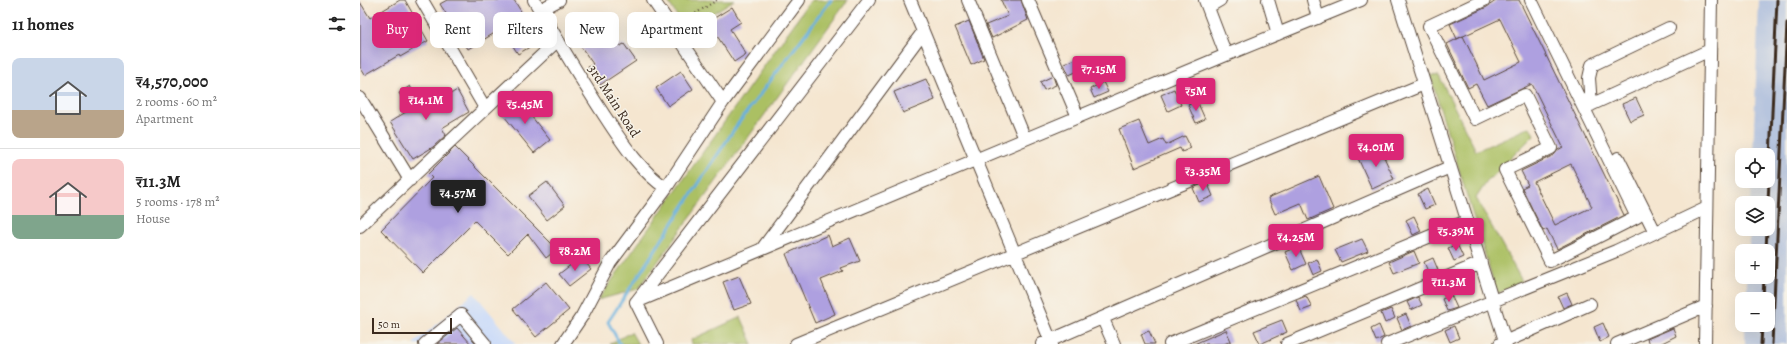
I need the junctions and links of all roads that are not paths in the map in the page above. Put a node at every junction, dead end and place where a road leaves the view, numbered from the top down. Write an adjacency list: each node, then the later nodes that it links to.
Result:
1 (422, 0): 32 (street)
2 (559, 0): 18 (street)
3 (653, 0): 30 (street)
4 (799, 0): 30 (street)
5 (869, 0): 47 (street)
6 (910, 0): 21 (street)
7 (968, 0): 34 (street)
8 (1028, 0): 33 (street)
9 (1220, 0): 17 (street)
10 (1268, 0): 23 (street)
11 (1313, 0): 19 (street)
12 (1358, 0): 19 (street)
13 (1398, 0): 28 (street)
14 (1484, 0): 31 (street)
15 (1531, 0): 31 (street)
16 (1711, 0): 26 (street)
17 (1206, 4): 27 (street)
18 (537, 5)
19 (1318, 18): 23 (street)
20 (1669, 28): 31 (street)
21 (923, 32): 35 (street); 43 (street)
22 (1554, 32): 31 (street)
23 (1278, 34): 27 (street)
24 (557, 41): 38 (street, 3rd Main Road)
25 (549, 48): 32 (street)
26 (1710, 50): 31 (street); 39 (street)
27 (1226, 55): 33 (street)
28 (1424, 84): 36 (street); 44 (street)
29 (360, 98): 37 (street)
30 (723, 102): 38 (street)
31 (1587, 106): 42 (street)
32 (485, 108): 37 (street)
33 (1078, 117): 34 (street)
34 (1025, 139): 35 (street)
35 (976, 160): 43 (street); 44 (street)
36 (1450, 167): 40 (street); 50 (street)
37 (410, 180): 41 (street)
38 (666, 188): 55 (street)
39 (1707, 208): 42 (street); 49 (street)
40 (1467, 221): 45 (street); 59 (street)
41 (360, 226)
42 (1655, 232): 46 (street)
43 (762, 250): 47 (street)
44 (1015, 254): 51 (street); 57 (street)
45 (1480, 263): 46 (street); 60 (street)
46 (1492, 301): 52 (street); 61 (street)
47 (636, 302): 56 (street)
48 (1590, 304): 52 (street)
49 (1706, 306): 62 (street); 63 (street)
50 (1103, 319): 51 (street); 58 (street)
51 (1048, 343)
52 (1504, 343)
53 (425, 344): 54 (street)
54 (485, 344)
55 (563, 344)
56 (656, 344)
57 (796, 344)
58 (1114, 344)
59 (1170, 344)
60 (1287, 344)
61 (1387, 344)
62 (1617, 344)
63 (1705, 344)

